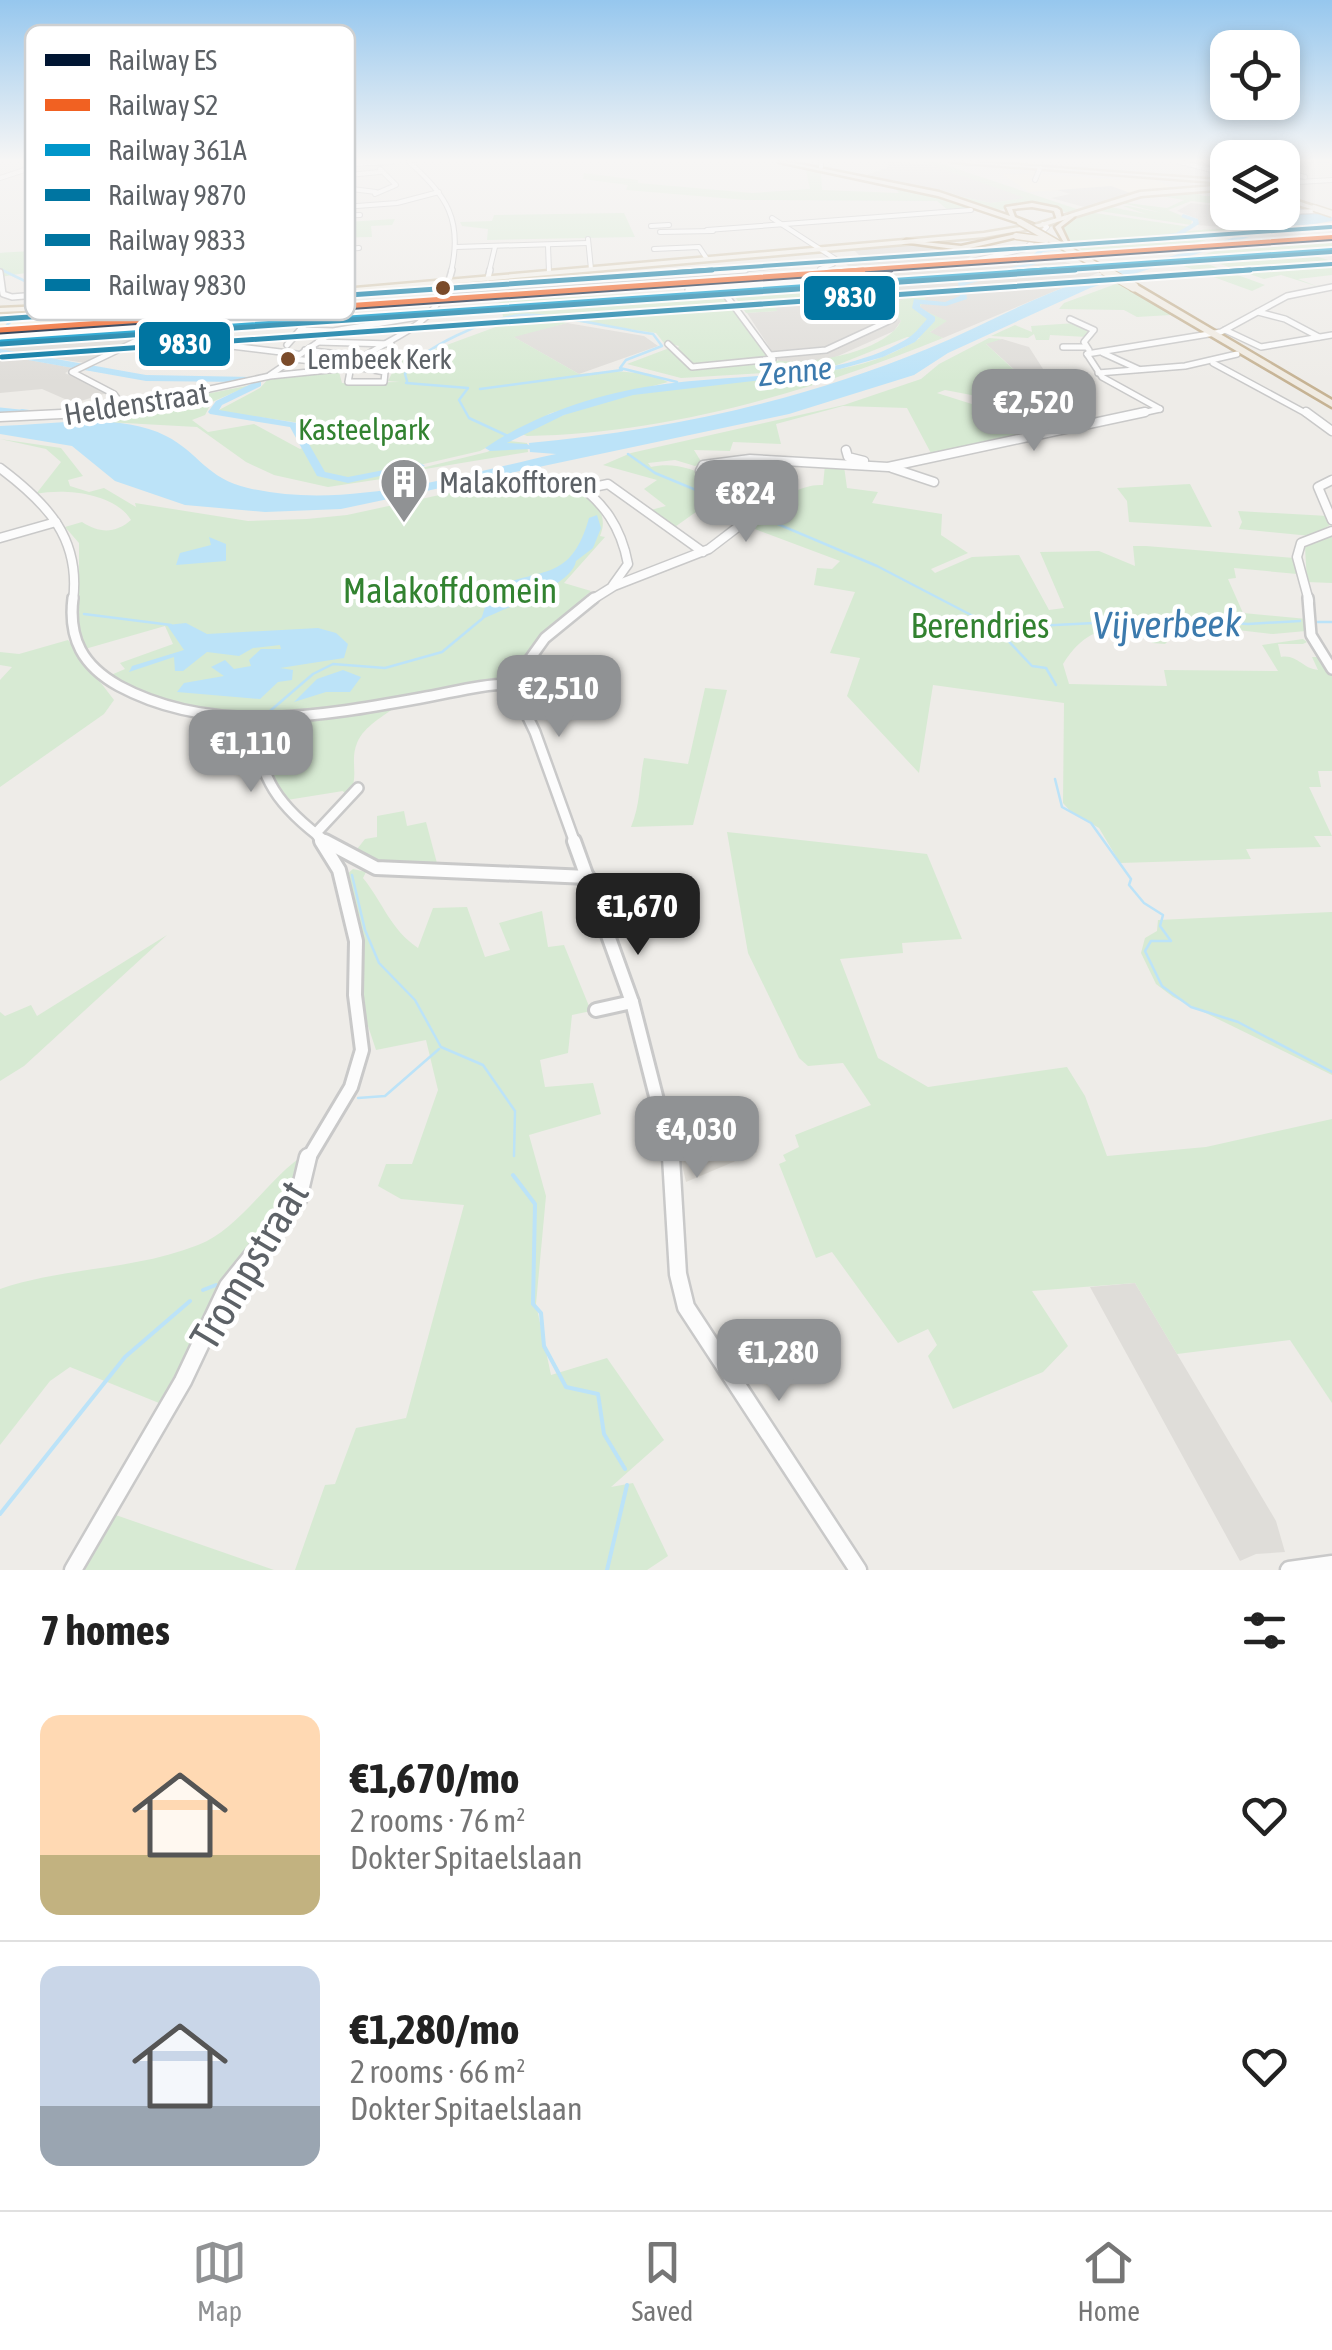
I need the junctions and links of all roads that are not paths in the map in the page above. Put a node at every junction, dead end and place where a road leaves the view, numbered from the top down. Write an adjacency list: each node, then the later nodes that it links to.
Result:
1 (458, 235): 18 (street)
2 (667, 235): 8 (street)
3 (800, 235): 20 (street)
4 (964, 235): 10 (main road)
5 (1038, 235): 23 (street)
6 (1048, 235): 15 (highway, bridge)
7 (1065, 235): 15 (highway)
8 (661, 236): 9 (street)
9 (674, 237)
10 (931, 240): 11 (main road); 13 (highway)
11 (906, 242): 13 (highway); 20 (main road)
12 (548, 246): 14 (street); 25 (street); 27 (street)
13 (943, 246): 15 (highway, bridge)
14 (494, 247): 18 (street); 28 (street)
15 (1070, 247): 47 (highway, bridge)
16 (355, 248): 17 (street)
17 (359, 248)
18 (456, 248): 33 (street)
19 (654, 249): 21 (street)
20 (824, 249): 21 (main road); 22 (street)
21 (706, 259): 25 (main road)
22 (837, 260): 24 (street); 29 (street); 33 (street)
23 (972, 261)
24 (848, 268)
25 (590, 269): 27 (main road)
26 (0, 272): 34 (street)
27 (549, 273): 28 (main road)
28 (488, 278): 33 (main road)
29 (725, 287): 32 (street); 59 (street)
30 (1332, 287): 38 (street)
31 (355, 289): 33 (main road)
32 (688, 290)
33 (445, 292): 39 (street)
34 (25, 297)
35 (25, 309): 36 (main road)
36 (0, 310)
37 (464, 310): 39 (street)
38 (1258, 312): 47 (street); 51 (street)
39 (431, 314): 46 (street); 53 (street)
40 (893, 319): 59 (street)
41 (1070, 319): 57 (street)
42 (217, 320): 44 (street)
43 (309, 320): 45 (street)
44 (153, 324): 48 (street); 49 (street)
45 (300, 330): 46 (street); 52 (street)
46 (333, 330): 56 (street)
47 (1218, 332): 51 (street); 58 (street); 67 (highway)
48 (0, 336)
49 (147, 336): 56 (street); 68 (street)
50 (1332, 336): 51 (street)
51 (1320, 337)
52 (287, 344)
53 (392, 344): 56 (street); 63 (street)
54 (668, 344): 59 (street)
55 (1064, 347): 57 (street)
56 (304, 349): 61 (street); 63 (street); 66 (street)
57 (1087, 350): 58 (street); 65 (street)
58 (1102, 353): 64 (street)
59 (771, 354)
60 (1237, 354): 62 (street)
61 (363, 357)
62 (1212, 363): 64 (street); 70 (street)
63 (348, 366): 63 (street); 66 (street, Heldenstraat)
64 (1139, 369): 65 (street)
65 (1098, 372): 73 (street)
66 (270, 376): 68 (street, Heldenstraat)
67 (1332, 401)
68 (126, 409): 69 (street, Heldenstraat)
69 (0, 417)
70 (1332, 430)
71 (846, 450): 72 (street)
72 (871, 466): 73 (street); 87 (street)
73 (888, 467): 79 (street)
74 (0, 468): 75 (street)
75 (12, 478): 76 (street); 84 (street)
76 (0, 480)
77 (1332, 480): 83 (street)
78 (573, 481): 81 (street)
79 (934, 482)
80 (601, 486): 81 (street); 82 (street); 87 (street)
81 (584, 488): 82 (street)
82 (593, 496): 88 (street)
83 (1332, 520)
84 (56, 522): 86 (street); 91 (street)
85 (1332, 531): 89 (street)
86 (0, 538)
87 (703, 552): 88 (street)
88 (614, 586): 90 (street)
89 (1332, 670)
90 (514, 687): 91 (street); 96 (street)
91 (250, 718): 93 (street)
92 (358, 788): 93 (street)
93 (316, 833): 94 (street); 95 (street, Trompstraat)
94 (359, 862): 95 (street); 96 (street)
95 (340, 870): 100 (street, Trompstraat)
96 (588, 876): 97 (street)
97 (632, 1002): 98 (street); 101 (street)
98 (596, 1010)
99 (1332, 1564): 102 (street)
100 (73, 1570)
101 (858, 1570)
102 (1289, 1570)

